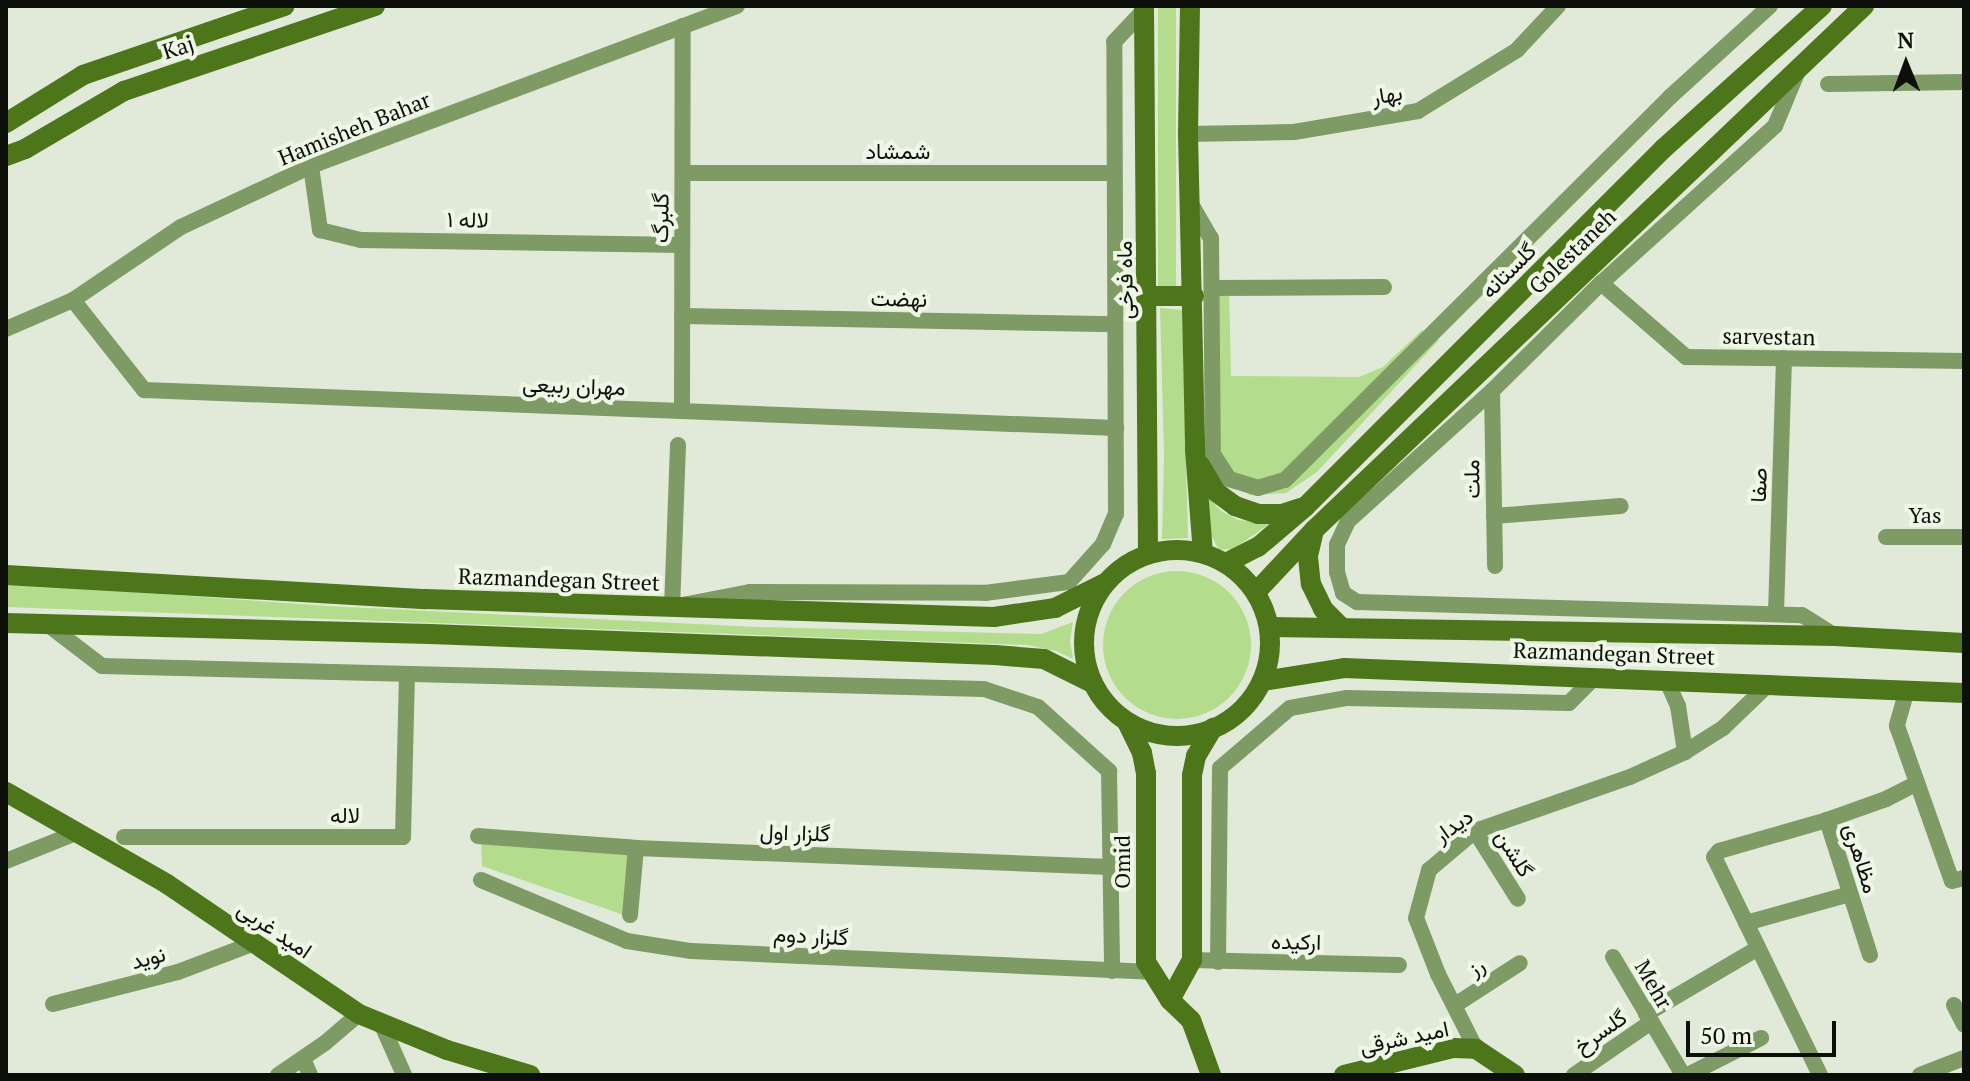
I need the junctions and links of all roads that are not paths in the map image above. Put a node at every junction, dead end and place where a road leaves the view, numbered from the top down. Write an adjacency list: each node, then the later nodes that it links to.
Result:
1 (285, 6): 16 (main road, Kaj)
2 (294, 6): 12 (main road)
3 (375, 6): 12 (main road, Kaj)
4 (737, 6): 11 (street, Hamisheh Bahar)
5 (1190, 6): 17 (main road)
6 (1558, 6): 17 (street, بهار)
7 (1770, 6): 25 (street)
8 (1822, 6): 39 (main road, گلستانه)
9 (1864, 6): 13 (main road, Golestaneh)
10 (1144, 8): 21 (street); 26 (main road, ماه فرخی)
11 (683, 26): 19 (street, Hamisheh Bahar); 20 (street, گلبرگ)
12 (304, 31): 18 (main road, Kaj)
13 (1799, 68): 23 (street); 41 (main road, Golestaneh)
14 (1964, 82): 15 (street)
15 (1828, 84)
16 (6, 123)
17 (1188, 134): 25 (main road)
18 (6, 156)
19 (311, 166): 22 (street, لاله ۱); 27 (street, Hamisheh Bahar)
20 (683, 173): 21 (street, شمشاد); 22 (street, گلبرگ)
21 (1113, 173): 29 (street)
22 (682, 245): 28 (street, گلبرگ)
23 (1601, 283): 31 (street, sarvestan); 33 (street)
24 (1384, 287): 25 (street)
25 (1203, 292): 26 (main road); 37 (main road)
26 (1148, 296): 45 (main road, ماه فرخی)
27 (73, 300): 30 (street, Hamisheh Bahar); 34 (street, مهران ربیعی)
28 (682, 316): 29 (street, نهضت); 34 (street, گلبرگ)
29 (1115, 324): 35 (street)
30 (6, 329)
31 (1784, 358): 32 (street, sarvestan); 52 (street, صفا)
32 (1964, 361)
33 (1492, 391): 40 (street, ملت); 52 (street)
34 (682, 411): 35 (street, مهران ربیعی)
35 (1116, 428): 51 (street)
36 (678, 445): 51 (street)
37 (1195, 450): 39 (main road); 44 (main road)
38 (1621, 506): 40 (street)
39 (1305, 507): 46 (main road, گلستانه)
40 (1494, 516): 47 (street, ملت)
41 (1314, 530): 50 (main road); 56 (main road)
42 (1886, 537): 43 (street, Yas)
43 (1964, 537)
44 (1203, 553): 45 (main road); 46 (main road)
45 (1148, 554): 49 (main road)
46 (1226, 563): 50 (main road)
47 (1495, 566)
48 (6, 575): 51 (main road, Razmandegan Street)
49 (1105, 583): 51 (main road, Razmandegan Street); 63 (main road)
50 (1257, 591): 55 (main road)
51 (672, 607)
52 (1776, 613): 57 (street)
53 (6, 623): 54 (main road)
54 (47, 624): 59 (street); 63 (main road)
55 (1269, 627): 56 (main road, Razmandegan Street); 62 (main road)
56 (1342, 628): 57 (main road, Razmandegan Street)
57 (1835, 636): 58 (main road, Razmandegan Street)
58 (1964, 643)
59 (407, 674): 76 (street, لاله); 79 (street)
60 (1595, 677): 61 (main road, Razmandegan Street); 62 (main road, Razmandegan Street); 91 (street)
61 (1666, 679): 64 (main road, Razmandegan Street); 69 (street)
62 (1263, 681): 68 (main road)
63 (1092, 683): 67 (main road)
64 (1770, 683): 65 (main road, Razmandegan Street); 69 (street, دیدار)
65 (1907, 690): 66 (main road, Razmandegan Street); 70 (street)
66 (1964, 693)
67 (1127, 722): 68 (main road); 95 (main road, Omid)
68 (1213, 728): 90 (main road)
69 (1685, 752): 73 (street, دیدار)
70 (1917, 783): 72 (street, مظاهری); 80 (street)
71 (6, 792): 74 (main road, امید غربی)
72 (1827, 820): 82 (street, مظاهری); 85 (street)
73 (1475, 831): 83 (street, گلشن); 98 (street, دیدار)
74 (76, 833): 78 (street); 86 (main road, امید غربی)
75 (478, 836): 77 (street, گلزار اول)
76 (124, 837)
77 (636, 848): 79 (street, گلزار اول); 84 (street)
78 (6, 861)
79 (1110, 867): 94 (street)
80 (1964, 878)
81 (481, 880): 94 (street, گلزار دوم)
82 (1850, 894): 85 (street); 88 (street, مظاهری)
83 (1518, 899)
84 (630, 915)
85 (1746, 923): 87 (street)
86 (252, 944): 97 (street, نوید); 100 (main road, امید غربی)
87 (1758, 948): 101 (street, گلسرخ); 116 (street)
88 (1870, 955)
89 (1613, 957): 101 (street, Mehr)
90 (1192, 960): 91 (street, ارکیده); 96 (main road)
91 (1218, 962): 93 (street, ارکیده)
92 (1520, 963): 98 (street, رز)
93 (1399, 965)
94 (1112, 971): 95 (street, گلزار دوم)
95 (1151, 972): 96 (main road, Omid)
96 (1170, 1000): 111 (main road, Omid)
97 (53, 1004)
98 (1455, 1005): 105 (street, دیدار)
99 (1954, 1005): 103 (street)
100 (359, 1014): 102 (main road, امید غربی); 107 (street)
101 (1648, 1018): 114 (street, گلسرخ); 115 (street, Mehr)
102 (381, 1023): 109 (street); 110 (main road, امید غربی)
103 (1964, 1025)
104 (1761, 1038): 115 (street)
105 (1476, 1049): 112 (main road, امید شرقی); 113 (main road, امید شرقی)
106 (1964, 1058): 117 (street)
107 (306, 1067): 108 (street)
108 (278, 1075)
109 (404, 1075)
110 (530, 1075)
111 (1211, 1075)
112 (1344, 1075)
113 (1515, 1075)
114 (1574, 1075)
115 (1685, 1075)
116 (1820, 1075)
117 (1920, 1075)

